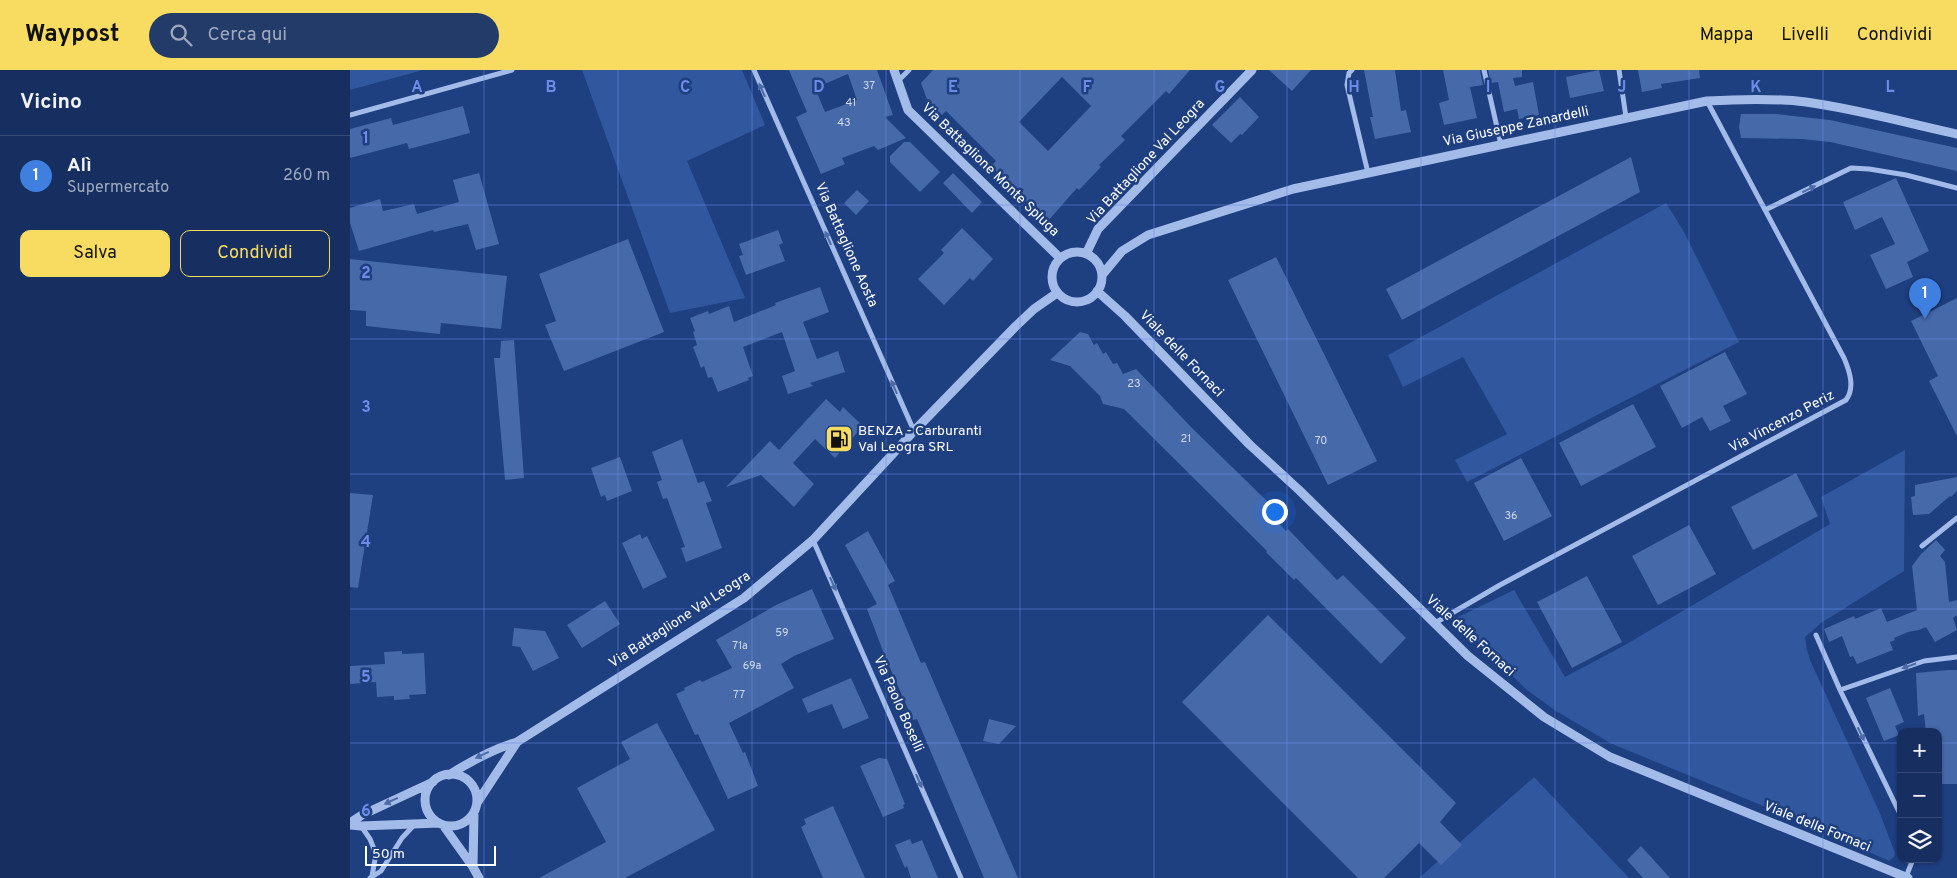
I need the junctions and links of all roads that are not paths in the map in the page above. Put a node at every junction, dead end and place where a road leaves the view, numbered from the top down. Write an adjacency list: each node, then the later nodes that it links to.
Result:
1 (512, 70): 11 (street)
2 (754, 70): 23 (street, Via Battaglione Aosta, one-way to 2)
3 (894, 70): 9 (street, Via Battaglione Monte Spluga)
4 (909, 70): 9 (street)
5 (1252, 70): 18 (street, Via Battaglione Val Leogra)
6 (1352, 70): 15 (street)
7 (1484, 70): 14 (street)
8 (1619, 70): 12 (street)
9 (898, 81): 19 (street, Via Battaglione Monte Spluga)
10 (1707, 101): 12 (street, Via Giuseppe Zanardelli); 13 (street, Via Giuseppe Zanardelli); 17 (street, Via Vincenzo Periz)
11 (350, 115)
12 (1626, 117): 14 (street, Via Giuseppe Zanardelli)
13 (1957, 134)
14 (1501, 145): 15 (street, Via Giuseppe Zanardelli)
15 (1368, 173): 20 (street, Via Giuseppe Zanardelli)
16 (1957, 188): 17 (street, one-way to 16)
17 (1765, 210): 27 (street, Via Vincenzo Periz)
18 (1086, 254): 19 (street); 20 (street)
19 (1060, 258): 22 (street)
20 (1102, 276): 21 (street)
21 (1098, 291): 22 (street); 27 (street, Viale delle Fornaci)
22 (1057, 293): 23 (street, Via Battaglione Val Leogra)
23 (914, 431): 25 (street, Via Battaglione Val Leogra)
24 (1957, 518): 26 (street)
25 (814, 540): 31 (street, Via Battaglione Val Leogra); 44 (street, Via Paolo Boselli, one-way to 44)
26 (1922, 546)
27 (1434, 624): 45 (street, Viale delle Fornaci)
28 (1816, 635): 30 (street)
29 (1957, 657): 30 (street, one-way to 30)
30 (1840, 690): 35 (street, one-way to 35)
31 (517, 742): 32 (street, Via Battaglione Val Leogra, one-way to 32); 34 (street, Via Battaglione Val Leogra)
32 (449, 775): 33 (street); 34 (street)
33 (433, 782): 36 (street, one-way to 36); 37 (street)
34 (476, 807): 37 (street); 41 (street)
35 (1897, 808)
36 (350, 824): 39 (street)
37 (441, 824): 38 (street); 41 (street)
38 (415, 825): 39 (street); 42 (street)
39 (361, 826): 42 (street)
40 (1912, 863): 45 (street)
41 (473, 867): 43 (street)
42 (371, 877)
43 (479, 878)
44 (961, 878)
45 (1907, 878)

